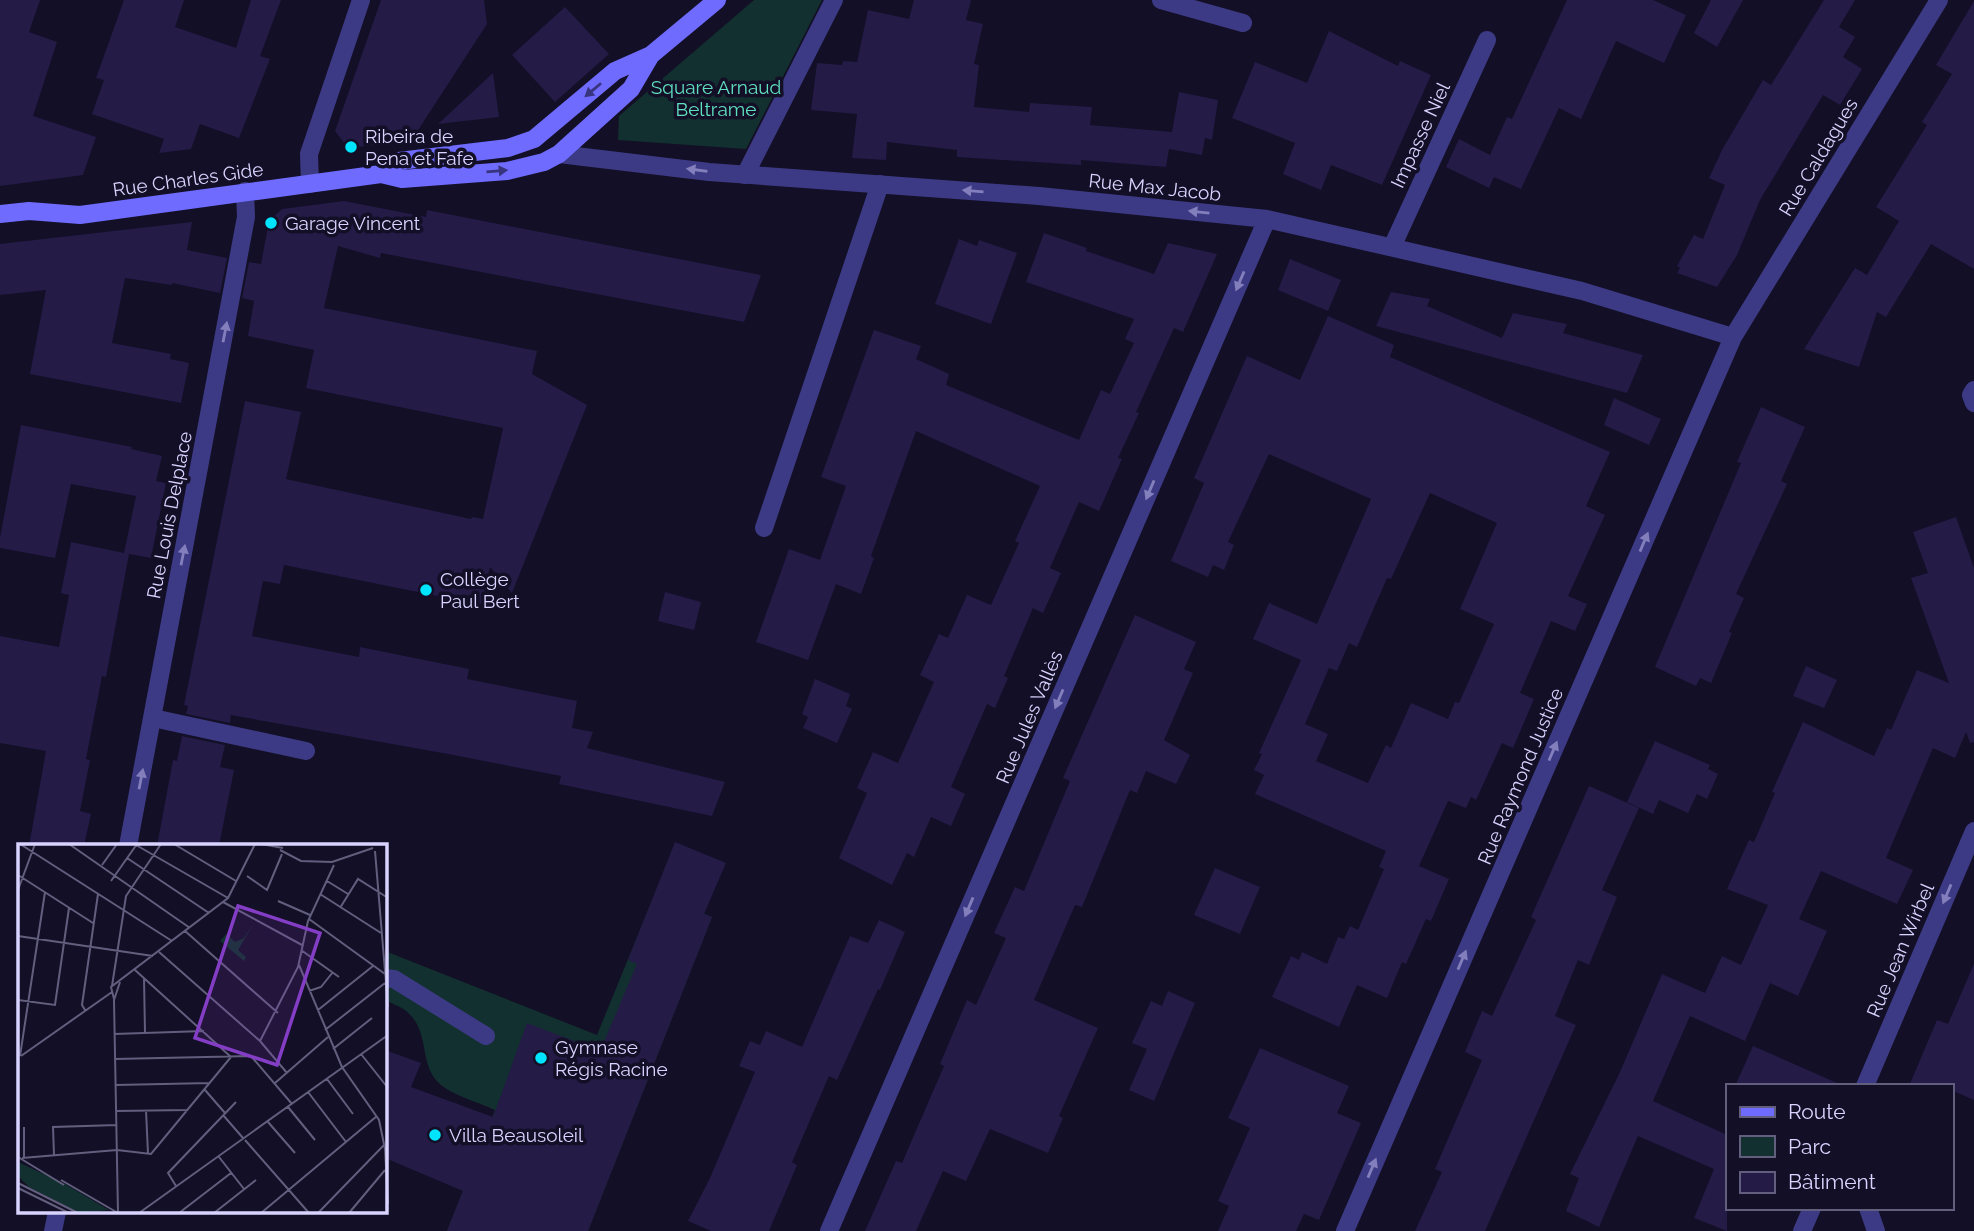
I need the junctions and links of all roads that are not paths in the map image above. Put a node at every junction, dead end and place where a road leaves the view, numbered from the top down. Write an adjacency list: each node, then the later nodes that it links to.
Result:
1 (361, 0): 13 (street)
2 (716, 0): 8 (street, Rue Charles Gide)
3 (834, 0): 12 (street)
4 (1161, 0): 6 (street)
5 (1939, 0): 19 (street, Rue Caldagues)
6 (1243, 23)
7 (1487, 40): 18 (street, Impasse Niel)
8 (651, 55): 9 (street, Rue Charles Gide, one-way to 9); 10 (street, Rue Charles Gide)
9 (534, 139): 10 (street); 11 (street, Rue Charles Gide)
10 (559, 154): 11 (street, Rue Charles Gide, one-way to 10); 12 (street, Rue Max Jacob, one-way to 10)
11 (381, 174): 13 (street, Rue Charles Gide)
12 (745, 175): 14 (street, Rue Max Jacob)
13 (310, 184): 15 (street, Rue Charles Gide)
14 (880, 184): 17 (street, Rue Max Jacob, one-way to 14); 20 (street)
15 (245, 191): 16 (street, Rue Charles Gide); 21 (street, Rue Louis Delplace, one-way to 15)
16 (0, 214)
17 (1267, 219): 18 (street, Rue Max Jacob); 30 (street, Rue Jules Vallès, one-way to 30)
18 (1392, 247): 19 (street, Rue Max Jacob)
19 (1733, 337): 31 (street, Rue Raymond Justice, one-way to 19)
20 (764, 528)
21 (153, 718): 22 (street); 24 (street, Rue Louis Delplace, one-way to 21)
22 (306, 751)
23 (1974, 831): 27 (street, Rue Jean Wirbel, one-way to 27)
24 (128, 844)
25 (387, 978): 26 (street)
26 (486, 1036)
27 (1866, 1084)
28 (1811, 1210): 32 (street)
29 (1869, 1210): 33 (street)
30 (829, 1231)
31 (1345, 1231)
32 (1802, 1231)
33 (1876, 1231)

